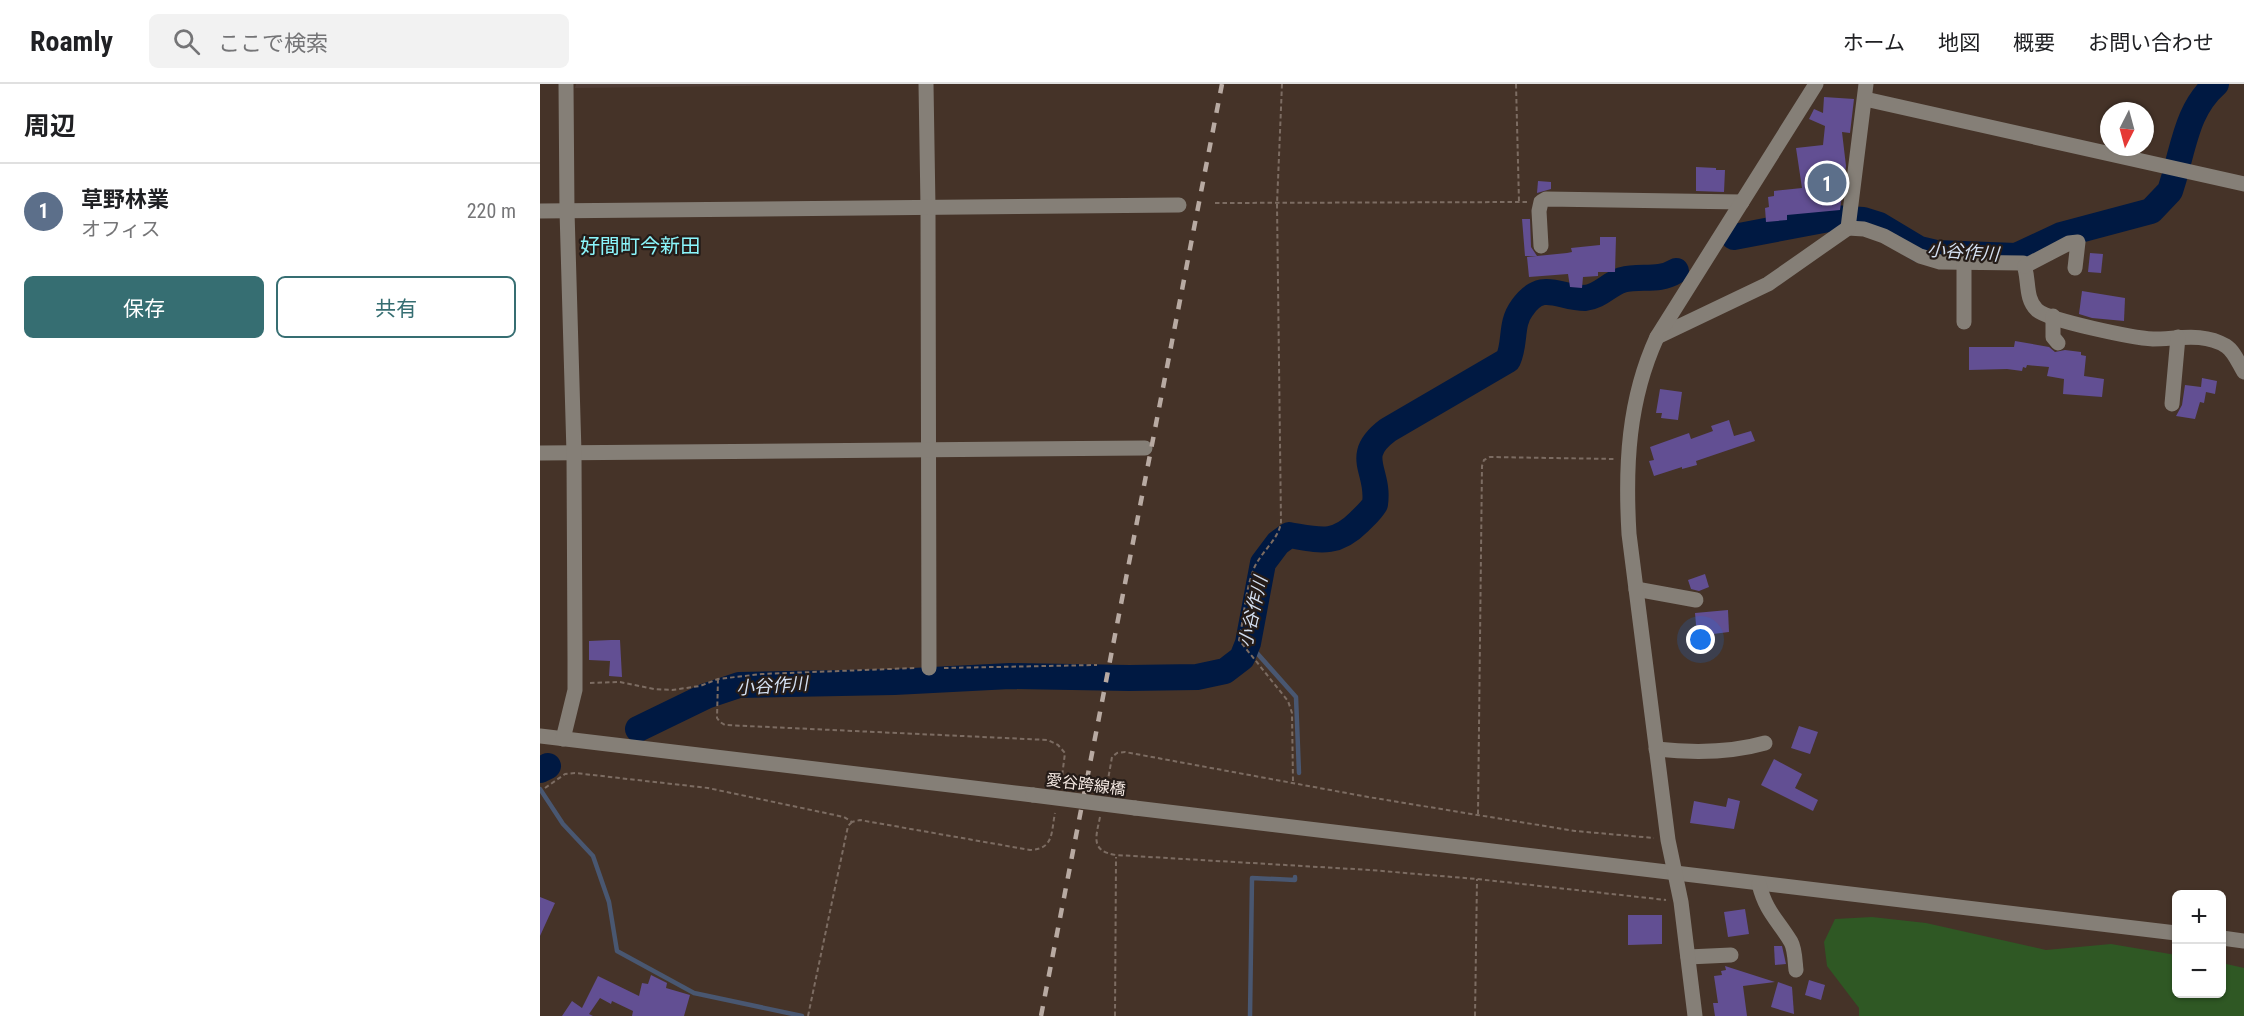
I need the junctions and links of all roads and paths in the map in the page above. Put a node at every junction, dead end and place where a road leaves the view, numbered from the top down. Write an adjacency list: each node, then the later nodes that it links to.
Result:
1 (566, 84): 16 (street)
2 (926, 84): 14 (street)
3 (1282, 84): 12 (path)
4 (1516, 84): 8 (path)
5 (1816, 84): 10 (street)
6 (1866, 91): 7 (street); 17 (street)
7 (2244, 184)
8 (1518, 202): 9 (path); 12 (path)
9 (1541, 202): 10 (street); 18 (street)
10 (1742, 202): 24 (street)
11 (1215, 203): 12 (path)
12 (1277, 204): 45 (path)
13 (1179, 205): 14 (street)
14 (928, 207): 16 (street); 30 (street)
15 (540, 211): 16 (street)
16 (567, 211): 32 (street)
17 (1849, 221): 19 (street); 24 (street)
18 (1541, 246)
19 (1964, 262): 20 (street); 23 (street)
20 (2025, 266): 21 (street); 22 (street)
21 (2075, 268)
22 (2053, 316): 25 (street); 26 (street)
23 (1964, 322)
24 (1657, 337): 33 (street)
25 (2178, 337): 27 (street); 28 (street)
26 (2058, 343)
27 (2244, 372)
28 (2172, 404)
29 (1145, 448): 30 (street)
30 (928, 451): 32 (street); 37 (street)
31 (540, 453): 32 (street)
32 (574, 453): 39 (street)
33 (1628, 459): 34 (street); 46 (path)
34 (1636, 589): 35 (street); 44 (street)
35 (1696, 600)
36 (1097, 665): 37 (path)
37 (929, 668): 38 (path)
38 (717, 679): 39 (path); 40 (path)
39 (575, 684): 42 (street)
40 (717, 699)
41 (540, 736): 42 (street, 愛谷跨線橋)
42 (563, 739): 49 (street, 愛谷跨線橋, bridge)
43 (1766, 743): 44 (street)
44 (1656, 749): 49 (street)
45 (1293, 783)
46 (1478, 814)
47 (852, 822): 58 (path)
48 (1116, 855): 59 (path)
49 (1675, 874): 51 (street, 愛谷跨線橋); 56 (street)
50 (1477, 879): 60 (path)
51 (1759, 884): 52 (street, 愛谷跨線橋); 57 (street)
52 (2172, 933)
53 (2226, 938): 54 (street)
54 (2244, 940)
55 (1731, 955): 56 (street)
56 (1688, 957): 61 (street)
57 (1796, 970)
58 (808, 1015)
59 (1115, 1016)
60 (1475, 1016)
61 (1695, 1016)

